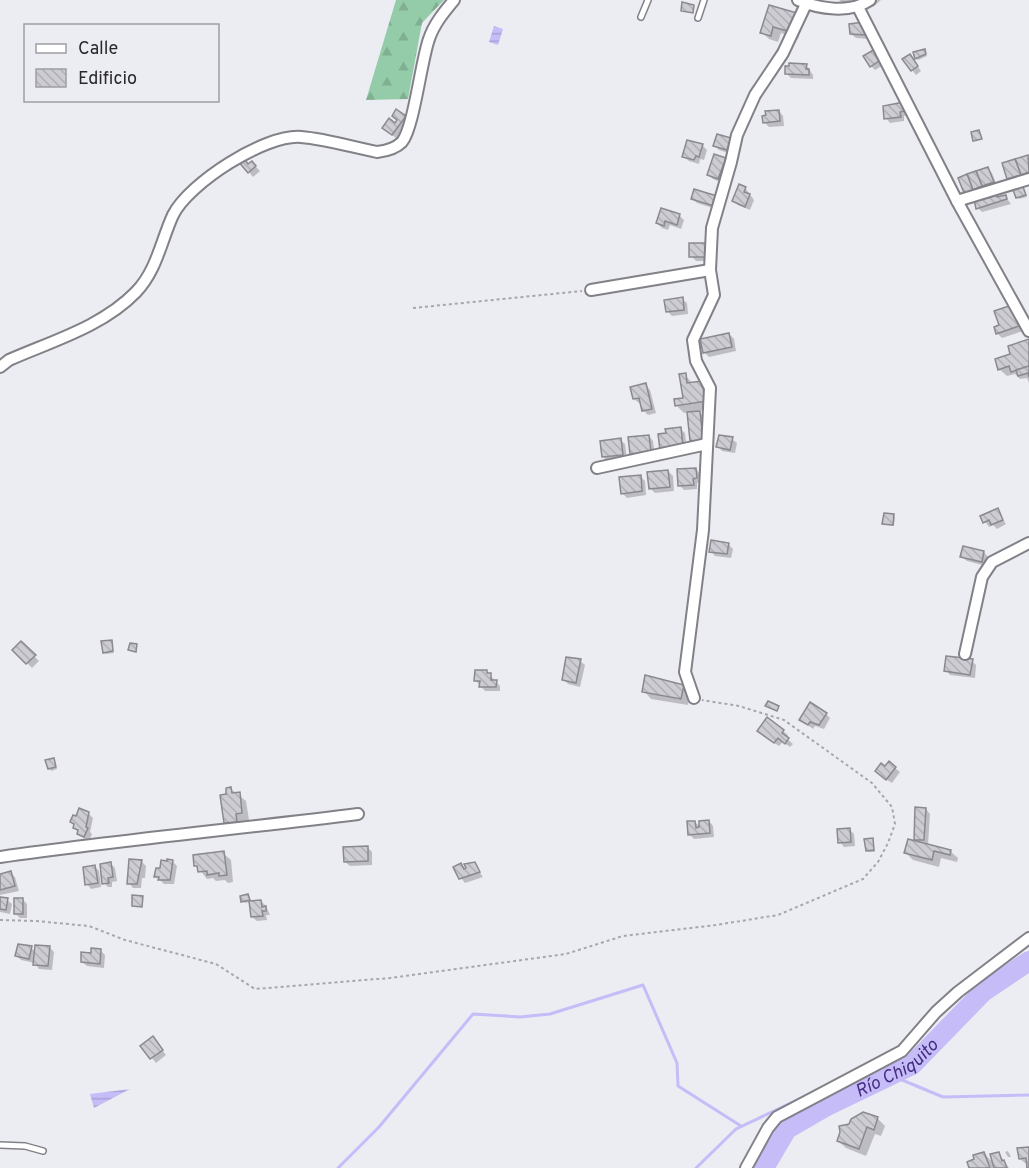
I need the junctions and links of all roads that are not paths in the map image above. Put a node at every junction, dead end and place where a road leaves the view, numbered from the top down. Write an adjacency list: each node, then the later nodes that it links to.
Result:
1 (454, 0): 14 (street)
2 (648, 0): 7 (lane)
3 (704, 0): 8 (lane)
4 (870, 0): 6 (street)
5 (802, 2): 6 (street); 11 (street)
6 (858, 7): 10 (street)
7 (642, 17)
8 (698, 18)
9 (1029, 179): 10 (street)
10 (957, 201): 13 (street)
11 (710, 270): 12 (street); 15 (street)
12 (591, 290)
13 (1029, 331)
14 (0, 367)
15 (707, 444): 16 (street); 19 (street)
16 (597, 468)
17 (1029, 543): 18 (street)
18 (965, 654)
19 (694, 698)
20 (358, 814): 21 (street)
21 (0, 858)
22 (1029, 939): 25 (street)
23 (0, 1145): 24 (lane)
24 (43, 1151)
25 (746, 1168)

